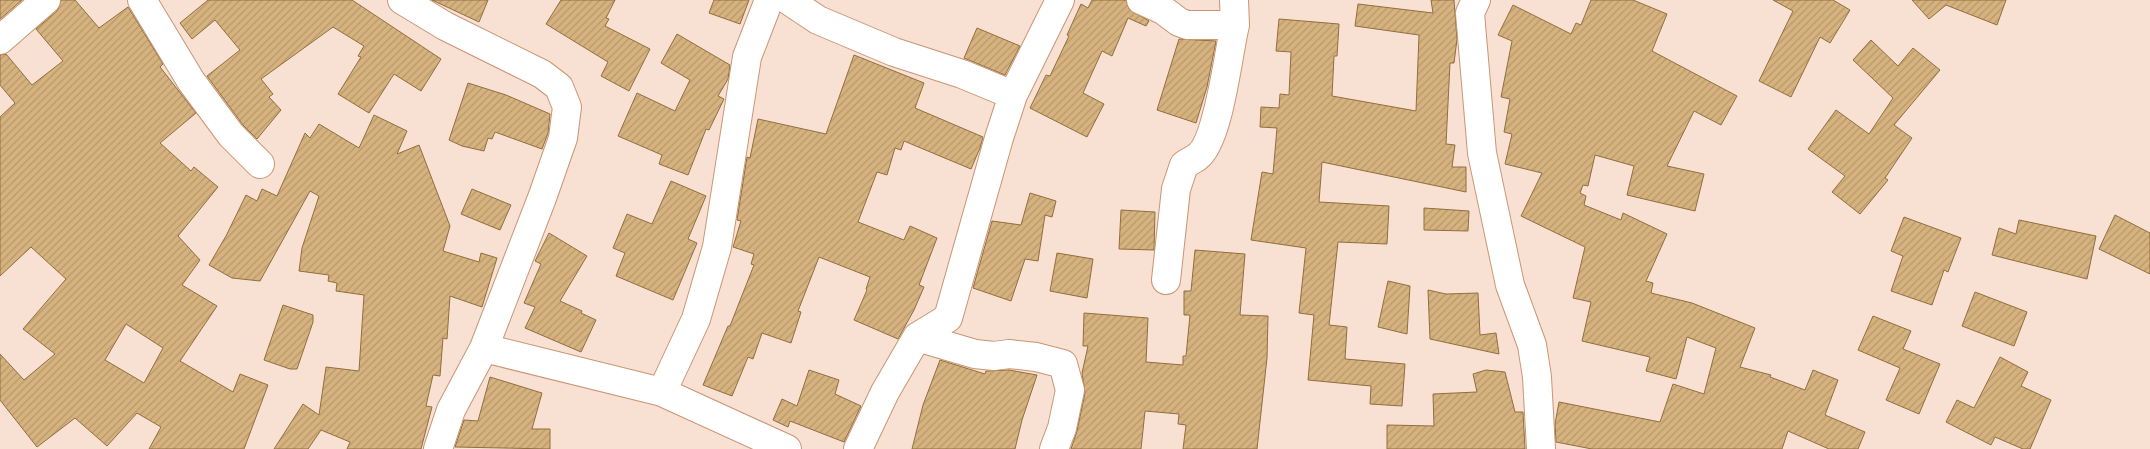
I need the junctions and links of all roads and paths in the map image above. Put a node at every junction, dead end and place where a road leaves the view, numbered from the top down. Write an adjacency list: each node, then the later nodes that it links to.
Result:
1 (46, 0): 10 (street)
2 (142, 0): 12 (street)
3 (402, 0): 15 (street)
4 (769, 0): 16 (street)
5 (788, 0): 11 (street)
6 (1060, 0): 11 (street)
7 (1141, 0): 9 (street)
8 (1476, 0): 21 (street)
9 (1235, 13): 13 (street)
10 (0, 40)
11 (1013, 95): 14 (street)
12 (260, 164)
13 (1166, 280)
14 (918, 337): 19 (street); 20 (street)
15 (484, 348): 16 (street); 17 (street)
16 (662, 392): 18 (street)
17 (438, 449)
18 (787, 449)
19 (858, 449)
20 (1054, 449)
21 (1541, 449)

